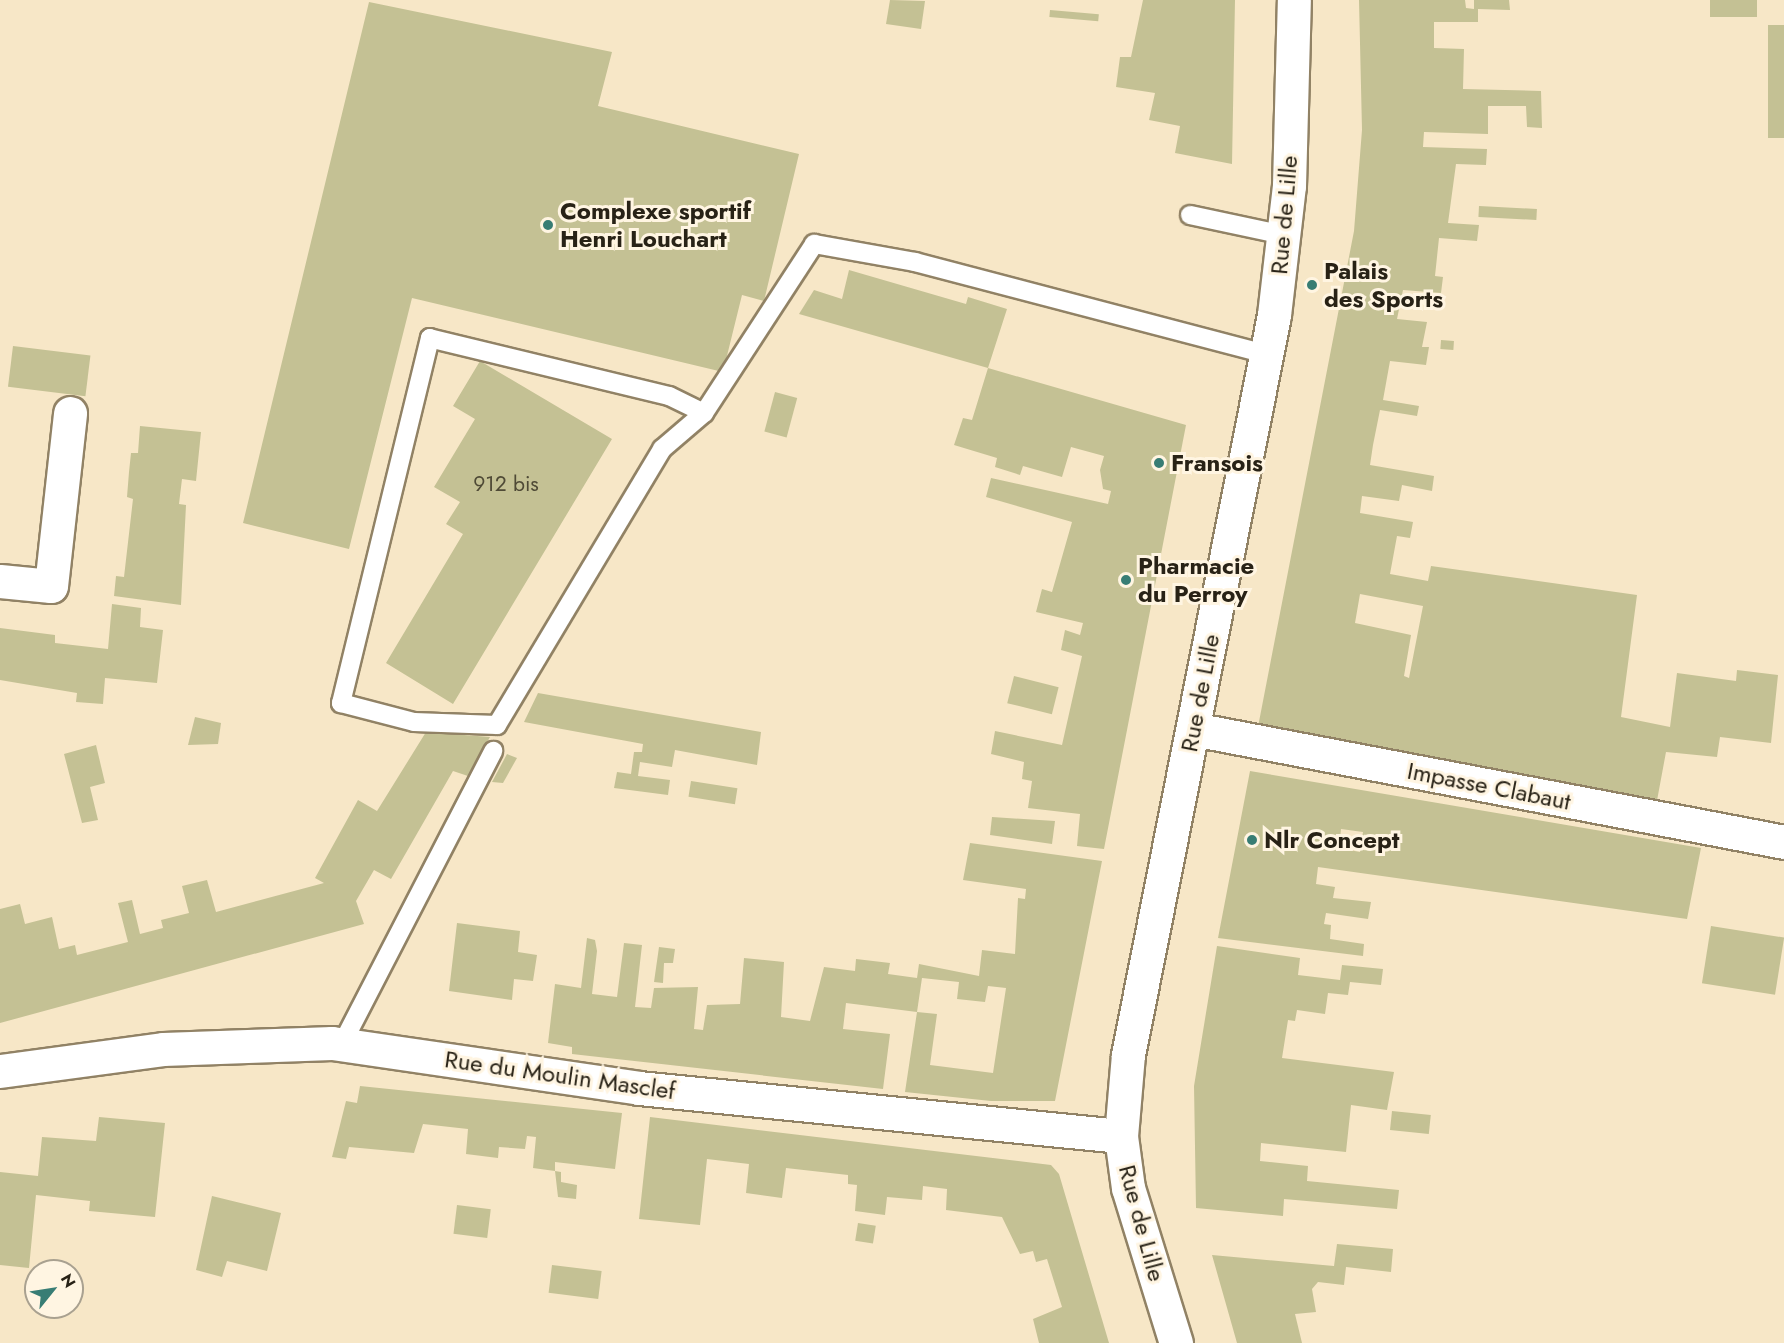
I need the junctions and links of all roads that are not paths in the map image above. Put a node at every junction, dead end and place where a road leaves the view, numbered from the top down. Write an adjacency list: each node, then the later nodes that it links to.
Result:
1 (1294, 0): 3 (street, Rue de Lille)
2 (1190, 215): 3 (lane)
3 (1284, 235): 4 (street, Rue de Lille)
4 (1266, 354): 6 (lane); 8 (street, Rue de Lille)
5 (70, 413): 7 (street)
6 (704, 413): 6 (lane)
7 (0, 581)
8 (1193, 729): 10 (street, Impasse Clabaut); 13 (street, Rue de Lille)
9 (493, 751): 11 (lane)
10 (1784, 842)
11 (342, 1044): 12 (street, Rue du Moulin Masclef); 13 (street, Rue du Moulin Masclef)
12 (0, 1071)
13 (1121, 1136): 14 (street, Rue de Lille)
14 (1176, 1343)

